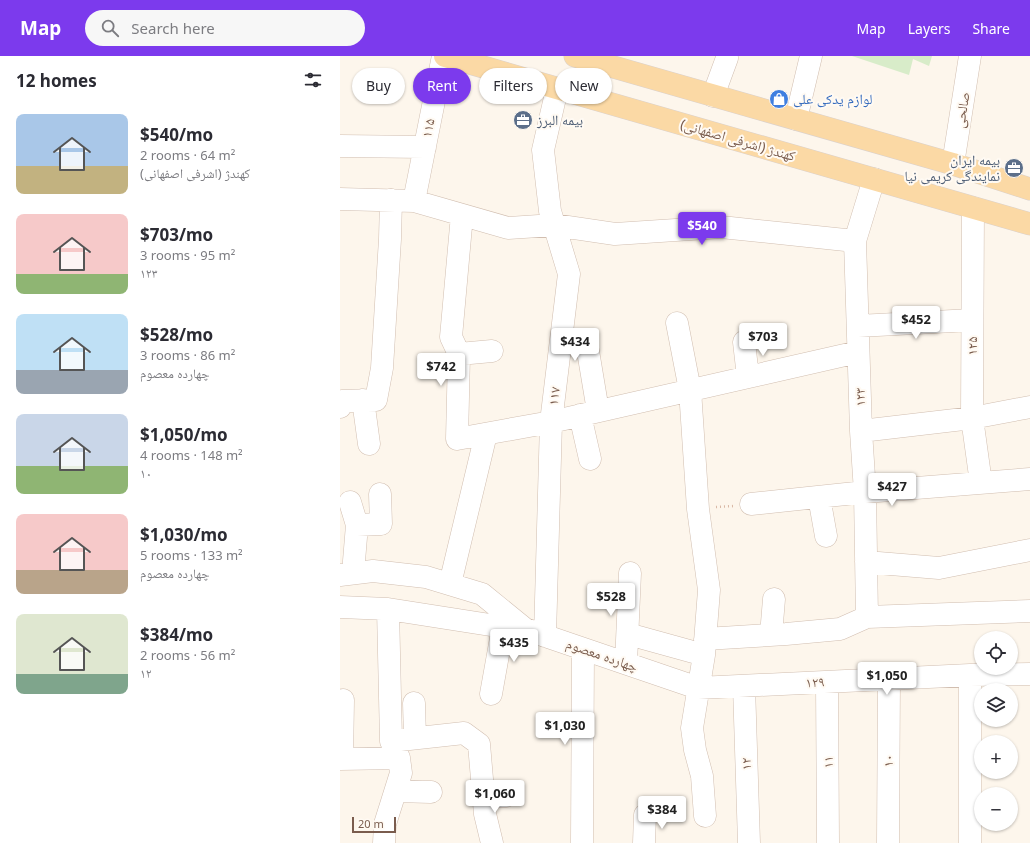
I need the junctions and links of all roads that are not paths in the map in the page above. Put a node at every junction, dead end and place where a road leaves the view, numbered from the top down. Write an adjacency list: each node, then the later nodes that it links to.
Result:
1 (444, 56): 6 (main road, کهندژ (اشرفی اصفهانی)); 12 (street, ۱۱۵)
2 (576, 56): 7 (main road)
3 (811, 56): 10 (street)
4 (970, 56): 13 (street, صالحی)
5 (727, 58): 7 (street)
6 (555, 88)
7 (714, 96): 10 (main road)
8 (555, 98): 22 (street, ۱۱۷)
9 (610, 104): 14 (main road, کهندژ (اشرفی اصفهانی))
10 (796, 119): 13 (main road)
11 (340, 146): 12 (street)
12 (425, 147): 18 (street, ۱۱۵)
13 (953, 164): 15 (main road)
14 (874, 179): 19 (main road, کهندژ (اشرفی اصفهانی)); 23 (street, ۱۲۳)
15 (1030, 189)
16 (340, 199): 17 (street)
17 (391, 200): 18 (street); 34 (street)
18 (414, 201): 20 (street)
19 (973, 208): 21 (main road, کهندژ (اشرفی اصفهانی)); 24 (street, ۱۲۵)
20 (462, 215): 22 (street); 31 (street)
21 (1030, 224)
22 (554, 225): 23 (street); 39 (street, ۱۱۷)
23 (855, 242): 26 (street, ۱۲۳)
24 (972, 320): 26 (street); 38 (street, ۱۲۵)
25 (677, 323): 33 (street)
26 (858, 326): 30 (street, ۱۲۳)
27 (744, 342): 32 (street)
28 (492, 351): 31 (street)
29 (588, 351): 37 (street)
30 (858, 352): 32 (street); 40 (street, ۱۲۳)
31 (459, 354): 41 (street)
32 (748, 377): 33 (street)
33 (690, 390): 37 (street); 67 (street)
34 (363, 400): 35 (street); 42 (street)
35 (340, 407)
36 (1030, 407): 38 (street)
37 (589, 413): 39 (street); 43 (street)
38 (972, 418): 40 (street); 45 (street, ۱۲۵)
39 (551, 422): 41 (street); 64 (street, ۱۱۷)
40 (861, 431): 46 (street, ۱۲۳)
41 (486, 434): 57 (street)
42 (368, 444)
43 (590, 459)
44 (1030, 479): 45 (street)
45 (981, 483): 46 (street)
46 (865, 492): 48 (street); 54 (street, ۱۲۳)
47 (380, 494): 51 (street)
48 (819, 497): 50 (street); 52 (street)
49 (350, 502): 51 (street)
50 (751, 504)
51 (357, 525): 56 (street)
52 (826, 536)
53 (1030, 550): 54 (street)
54 (866, 562): 62 (street, ۱۲۳)
55 (630, 573): 65 (street)
56 (347, 574): 57 (street)
57 (450, 584): 64 (street)
58 (774, 599): 66 (street)
59 (340, 606): 60 (street, چهارده معصوم)
60 (388, 609): 63 (street, چهارده معصوم); 80 (street)
61 (1030, 611): 62 (street)
62 (867, 616): 66 (street)
63 (503, 627): 64 (street, چهارده معصوم); 76 (street)
64 (535, 632): 68 (street, چهارده معصوم)
65 (628, 634): 67 (street); 69 (street)
66 (771, 636): 67 (street)
67 (704, 647): 75 (street)
68 (583, 649): 69 (street, چهارده معصوم); 92 (street)
69 (626, 663): 75 (street, چهارده معصوم)
70 (1030, 674): 71 (street, ۱۲۹)
71 (970, 675): 72 (street, ۱۲۹); 82 (street)
72 (889, 679): 73 (street, ۱۲۹); 96 (street, ۱۰)
73 (827, 682): 74 (street, ۱۲۹); 95 (street, ۱۱)
74 (744, 686): 75 (street, چهارده معصوم); 94 (street, ۱۲)
75 (698, 688): 89 (street)
76 (491, 694)
77 (343, 700): 81 (street)
78 (414, 703): 79 (street)
79 (415, 738): 80 (street); 86 (street)
80 (395, 749): 81 (street); 83 (street)
81 (341, 759)
82 (976, 787)
83 (396, 791): 84 (street); 90 (street)
84 (431, 792)
85 (506, 796): 86 (street)
86 (483, 797): 91 (street)
87 (974, 812): 97 (street)
88 (645, 815): 93 (street)
89 (705, 816)
90 (384, 843)
91 (492, 843)
92 (582, 843)
93 (644, 843)
94 (749, 843)
95 (828, 843)
96 (888, 843)
97 (970, 843)

